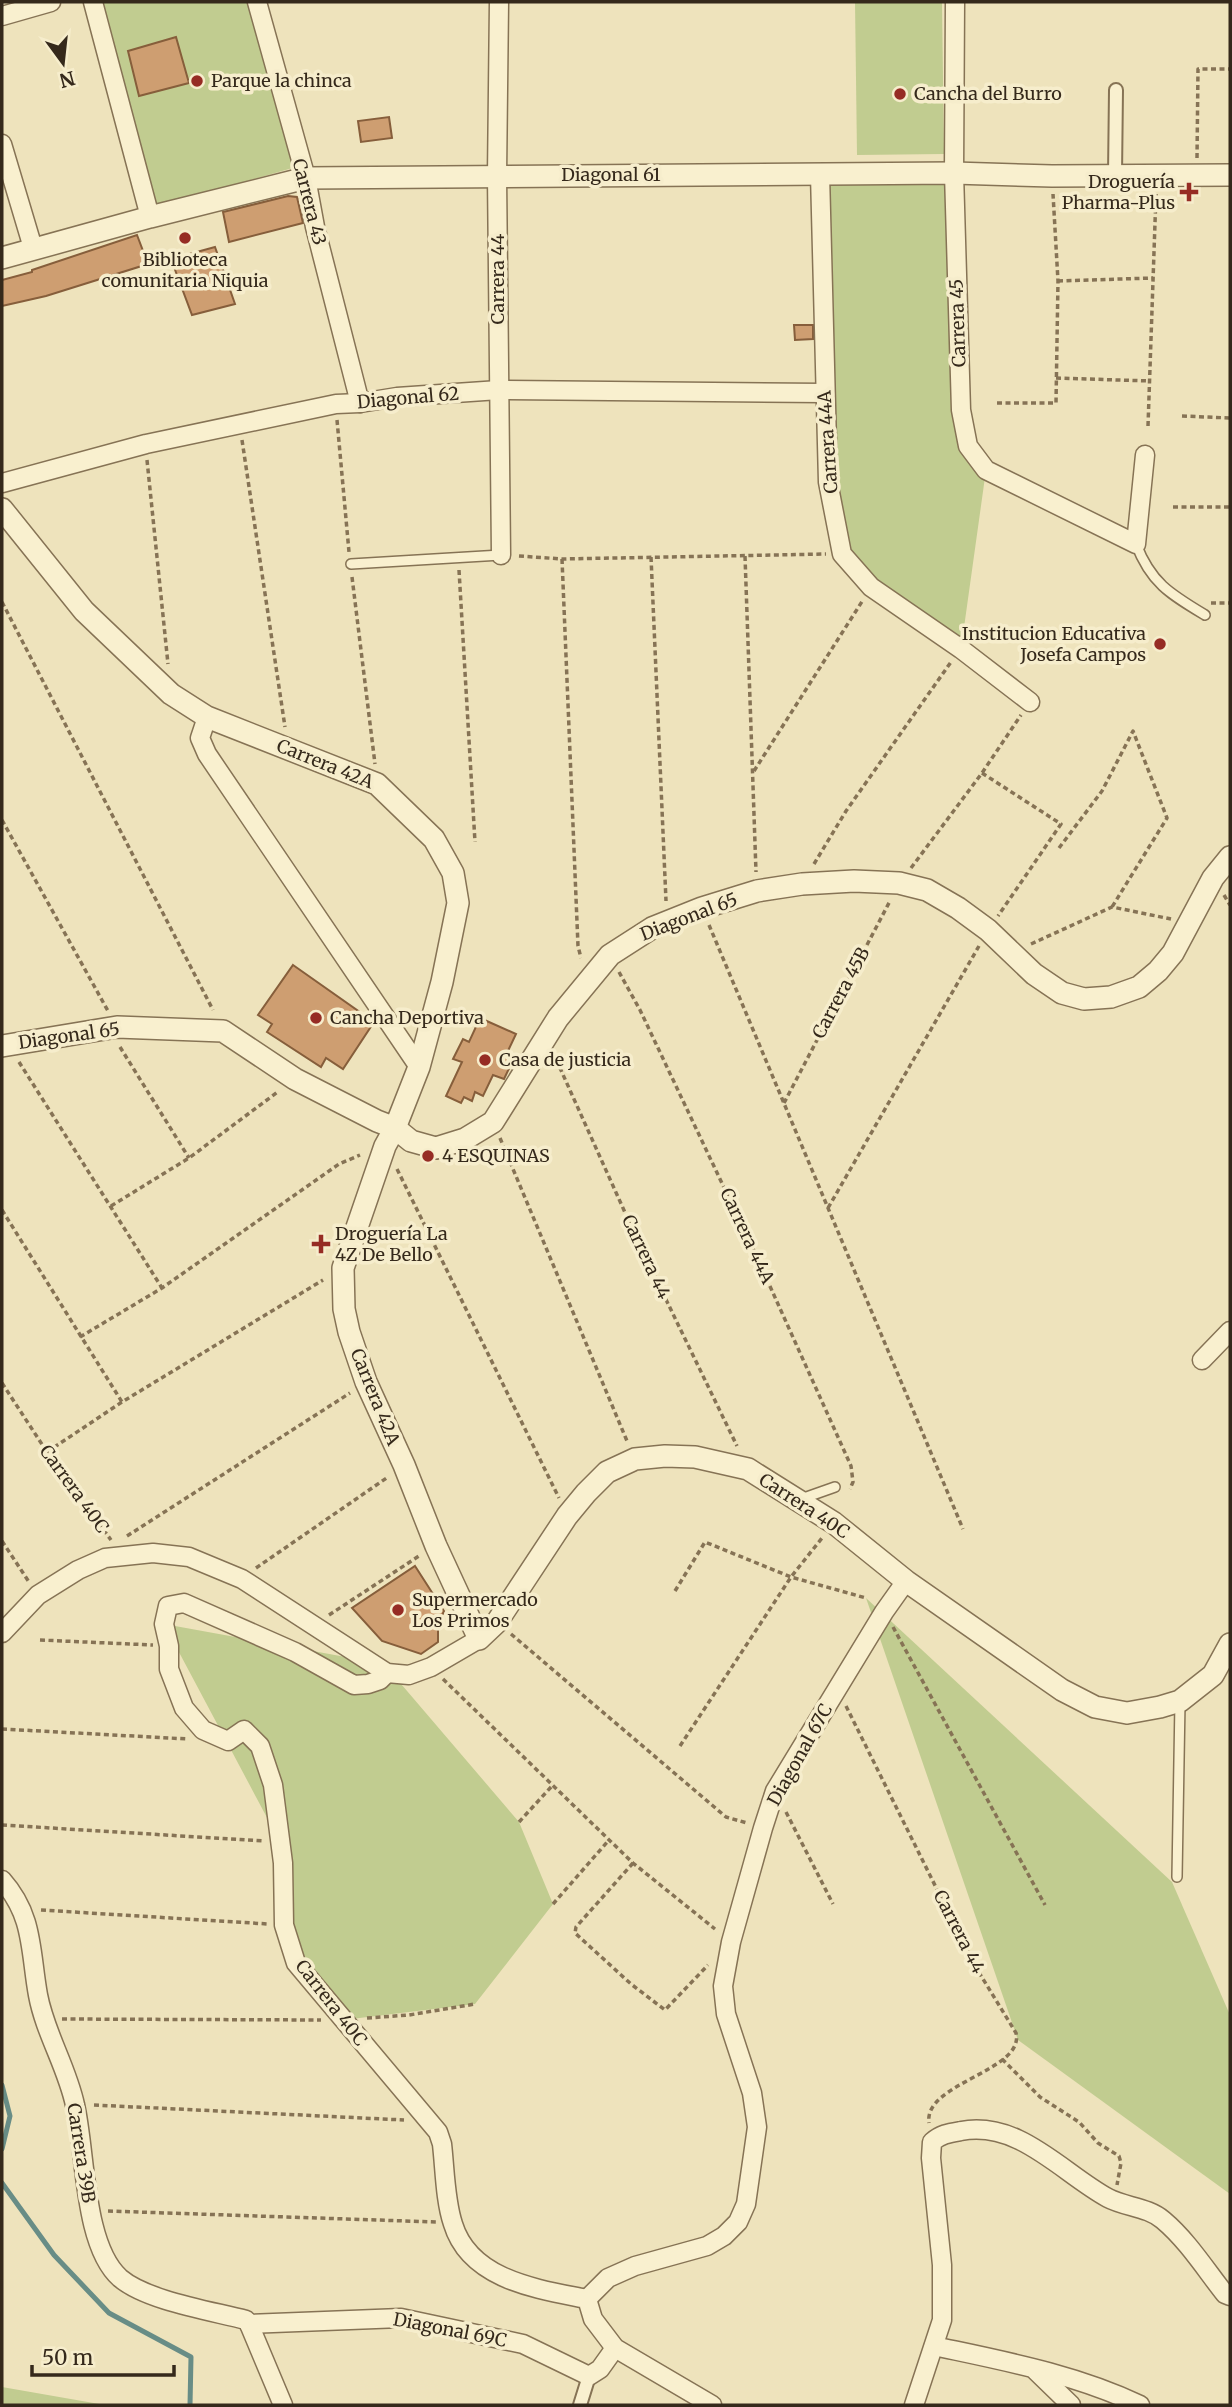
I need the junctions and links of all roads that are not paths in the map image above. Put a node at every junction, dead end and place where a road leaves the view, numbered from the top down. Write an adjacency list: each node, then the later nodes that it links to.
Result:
1 (51, 2): 6 (street)
2 (93, 2): 15 (street)
3 (257, 2): 14 (street, Carrera 43)
4 (499, 2): 13 (street, Carrera 44)
5 (955, 2): 9 (street, Carrera 45)
6 (2, 16)
7 (1116, 90): 11 (street)
8 (2, 144): 16 (street)
9 (954, 173): 10 (street, Diagonal 61); 11 (street, Diagonal 61); 24 (street, Carrera 45)
10 (820, 174): 13 (street, Diagonal 61); 19 (street, Carrera 44A)
11 (1115, 175): 12 (street, Diagonal 61)
12 (1230, 175)
13 (497, 176): 14 (street, Diagonal 61); 18 (street, Carrera 44)
14 (306, 178): 15 (street, Diagonal 61); 20 (street, Carrera 43)
15 (150, 217): 16 (street, Diagonal 61)
16 (33, 248): 17 (street, Diagonal 61)
17 (2, 258)
18 (499, 390): 19 (street, Diagonal 62); 20 (street, Diagonal 62); 25 (street, Carrera 44)
19 (824, 393): 28 (street, Carrera 44A)
20 (360, 403): 22 (street, Diagonal 62)
21 (1145, 455): 24 (street)
22 (2, 483)
23 (3, 506): 29 (street, Carrera 42A)
24 (1136, 544): 27 (lane)
25 (500, 555): 26 (lane)
26 (351, 564)
27 (1205, 615)
28 (1030, 702)
29 (207, 717): 32 (street); 32 (street, Carrera 42A)
30 (1230, 857): 33 (street, Diagonal 65)
31 (5, 1046): 33 (street, Diagonal 65)
32 (419, 1067): 33 (street, Carrera 42A)
33 (390, 1137): 40 (street, Carrera 42A)
34 (1230, 1331): 35 (street)
35 (1202, 1360)
36 (835, 1487): 37 (lane)
37 (797, 1500): 38 (street, Carrera 40C); 40 (street, Carrera 40C)
38 (906, 1581): 43 (street, Carrera 40C); 47 (street, Diagonal 67C)
39 (2, 1633): 42 (street)
40 (479, 1639): 42 (street, Carrera 40C)
41 (1230, 1648): 43 (street)
42 (387, 1673): 47 (street, Carrera 40C)
43 (1180, 1701): 44 (lane)
44 (1177, 1877)
45 (2, 1880): 48 (street, Carrera 39B)
46 (1230, 2296): 50 (street)
47 (587, 2299): 51 (street)
48 (185, 2304): 49 (street, Diagonal 69C)
49 (250, 2324): 53 (street, Diagonal 69C); 54 (street)
50 (934, 2346): 52 (street); 57 (street)
51 (615, 2348): 53 (street); 56 (street)
52 (1032, 2367): 58 (street); 59 (street)
53 (589, 2376): 55 (street)
54 (283, 2405)
55 (580, 2405)
56 (712, 2405)
57 (914, 2405)
58 (1071, 2405)
59 (1140, 2405)

